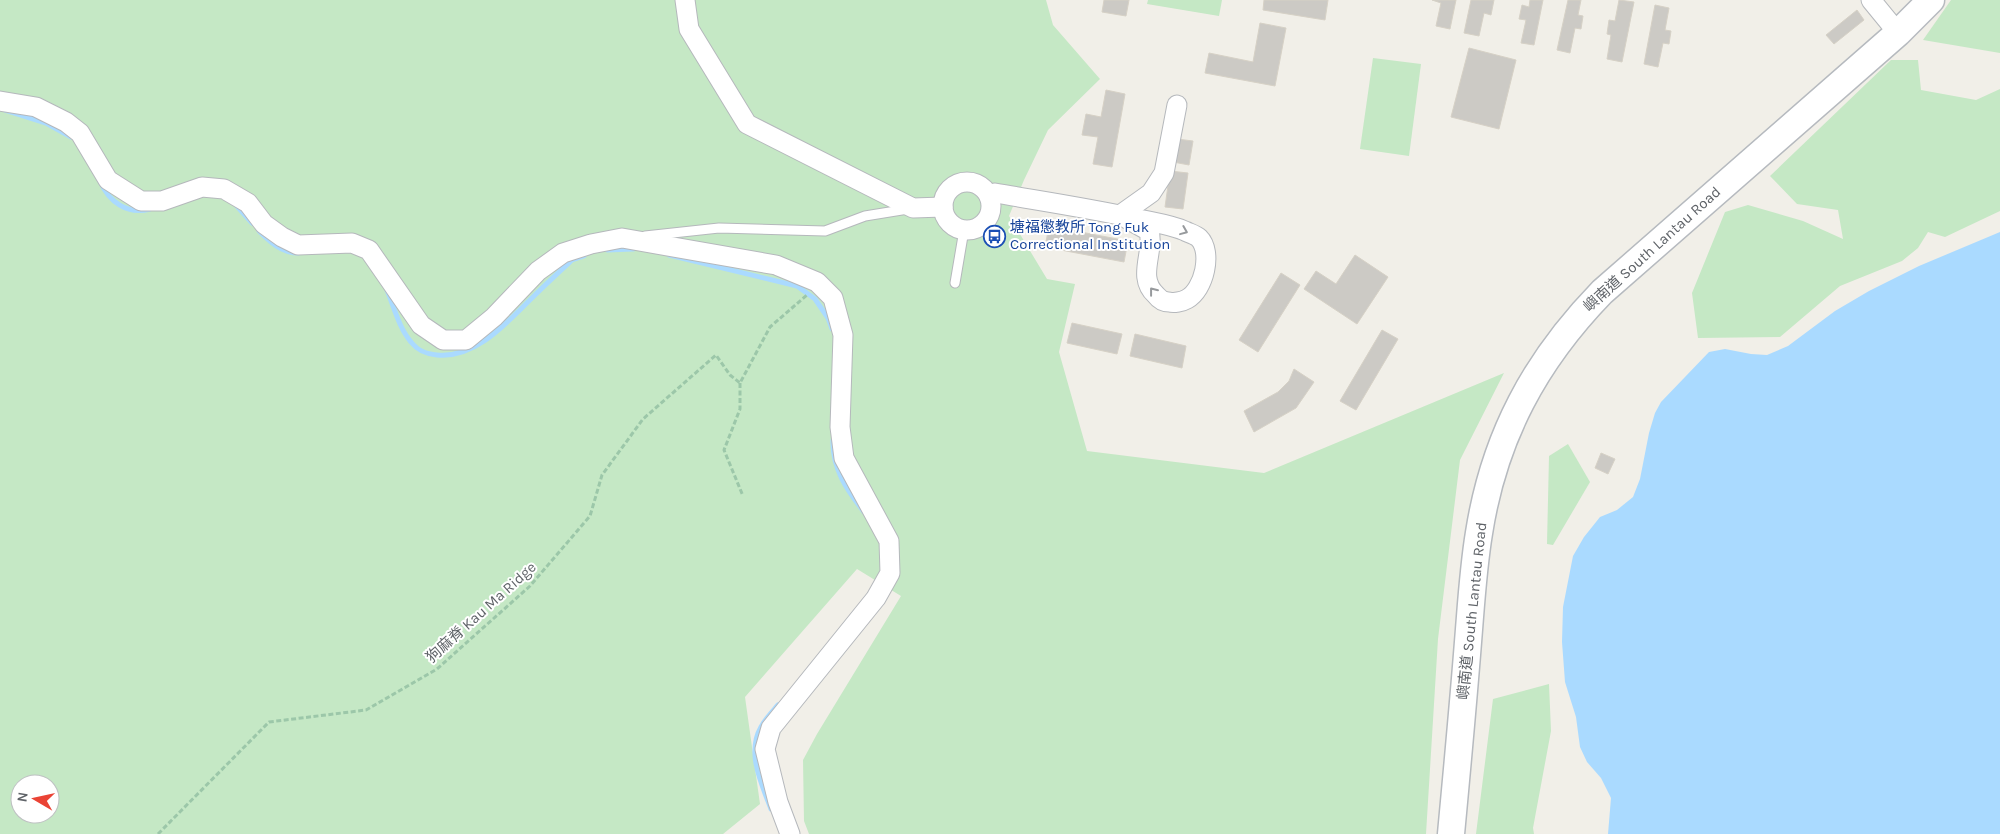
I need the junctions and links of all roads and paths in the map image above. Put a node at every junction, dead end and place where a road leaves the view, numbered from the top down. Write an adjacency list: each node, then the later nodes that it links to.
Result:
1 (685, 0): 9 (street)
2 (1871, 0): 4 (street)
3 (1931, 0): 4 (main road, 嶼南道 South Lantau Road)
4 (1898, 33): 19 (main road, 嶼南道 South Lantau Road)
5 (0, 101): 12 (street)
6 (1177, 105): 10 (street)
7 (989, 196): 8 (street); 10 (street); 11 (street)
8 (943, 207): 9 (street); 11 (street)
9 (913, 208): 12 (lane)
10 (1120, 215): 10 (street, one-way to 10)
11 (964, 230): 13 (lane)
12 (622, 238): 18 (street)
13 (955, 283)
14 (803, 300): 15 (path)
15 (740, 382): 16 (path); 17 (path, 狗麻脊 Kau Ma Ridge)
16 (743, 496)
17 (158, 834)
18 (790, 834)
19 (1451, 834)

